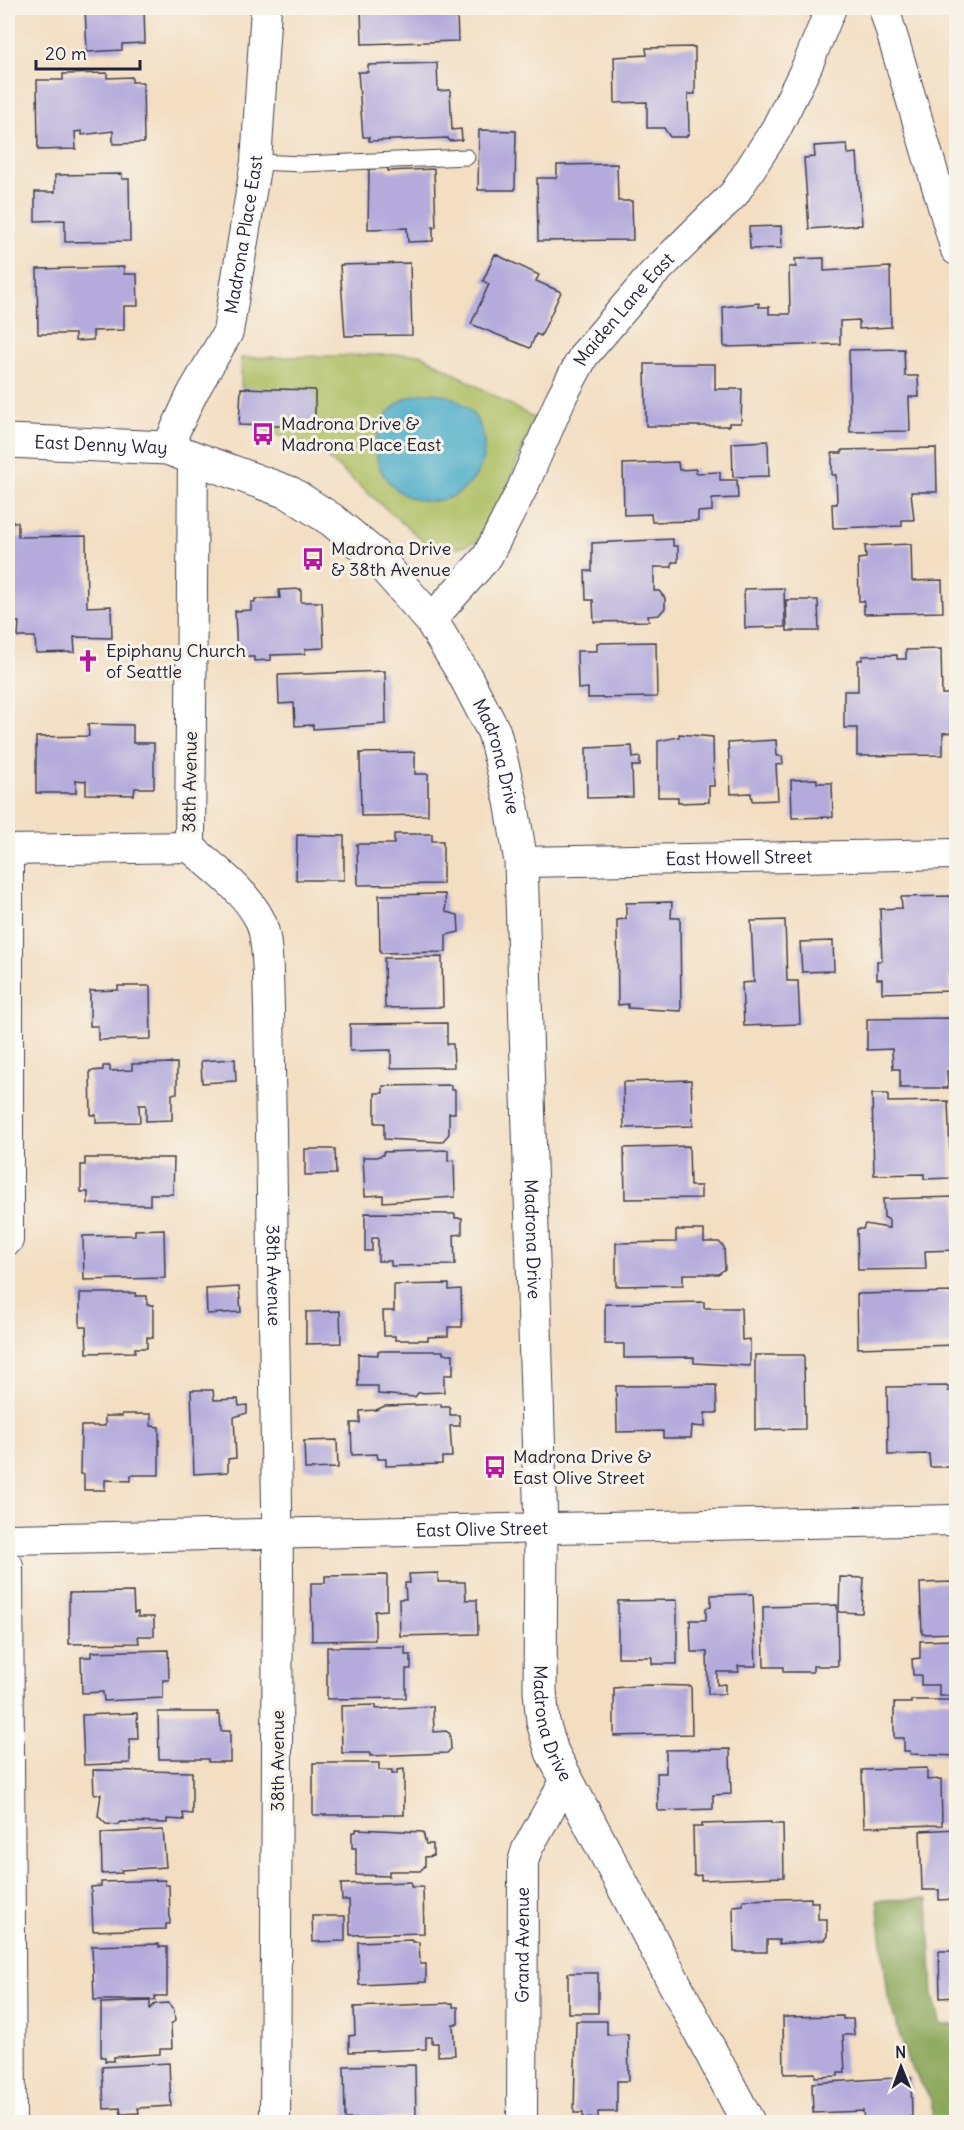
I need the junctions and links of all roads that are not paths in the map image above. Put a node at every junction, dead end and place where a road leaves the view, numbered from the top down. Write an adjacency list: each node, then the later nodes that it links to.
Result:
1 (266, 8): 5 (street, Madrona Place East)
2 (831, 8): 9 (street, Maiden Lane East)
3 (884, 8): 6 (street)
4 (467, 157): 5 (lane)
5 (256, 162): 8 (street, Madrona Place East)
6 (957, 250)
7 (8, 441): 8 (street, East Denny Way)
8 (180, 452): 9 (street, Madrona Drive); 10 (street, 38th Avenue)
9 (431, 620): 13 (street, Madrona Drive)
10 (190, 846): 11 (street); 17 (street, 38th Avenue)
11 (8, 850): 14 (street)
12 (957, 854): 13 (street, East Howell Street)
13 (521, 862): 16 (street, Madrona Drive)
14 (8, 1240)
15 (957, 1520): 16 (street, East Olive Street)
16 (542, 1528): 17 (street, East Olive Street); 20 (street, Madrona Drive)
17 (278, 1534): 18 (street, East Olive Street); 22 (street, 38th Avenue)
18 (8, 1539)
19 (8, 1566): 21 (street)
20 (567, 1778): 23 (street, Grand Avenue); 24 (street, Madrona Drive)
21 (11, 2122)
22 (275, 2122)
23 (522, 2122)
24 (748, 2122)

